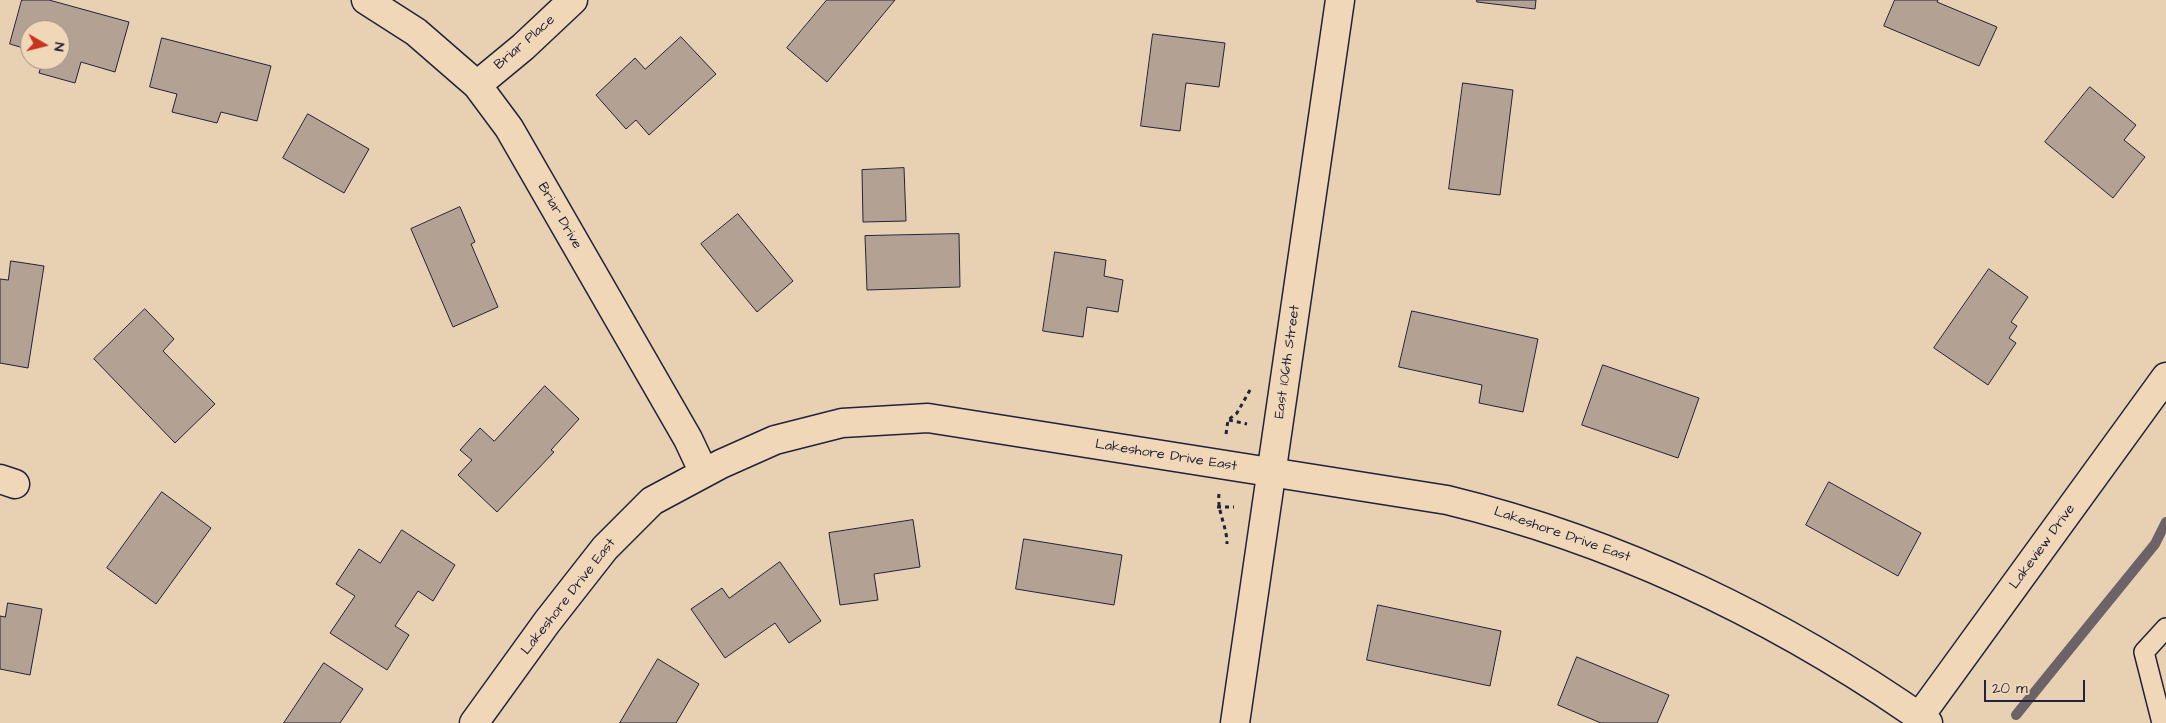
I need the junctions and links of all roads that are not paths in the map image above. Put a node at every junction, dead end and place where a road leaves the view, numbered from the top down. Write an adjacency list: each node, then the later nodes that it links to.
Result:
1 (366, 0): 4 (street, Briar Drive)
2 (573, 0): 4 (street, Briar Place)
3 (1340, 0): 6 (street, East 106th Street)
4 (476, 85): 7 (street, Briar Drive)
5 (2166, 377): 9 (street, Lakeview Drive)
6 (1271, 472): 7 (street, Lakeshore Drive East); 9 (street, Lakeshore Drive East); 11 (street, East 106th Street)
7 (704, 473): 10 (street, Lakeshore Drive East)
8 (2166, 628): 12 (lane)
9 (1924, 720)
10 (474, 723)
11 (1235, 723)
12 (2162, 723)

